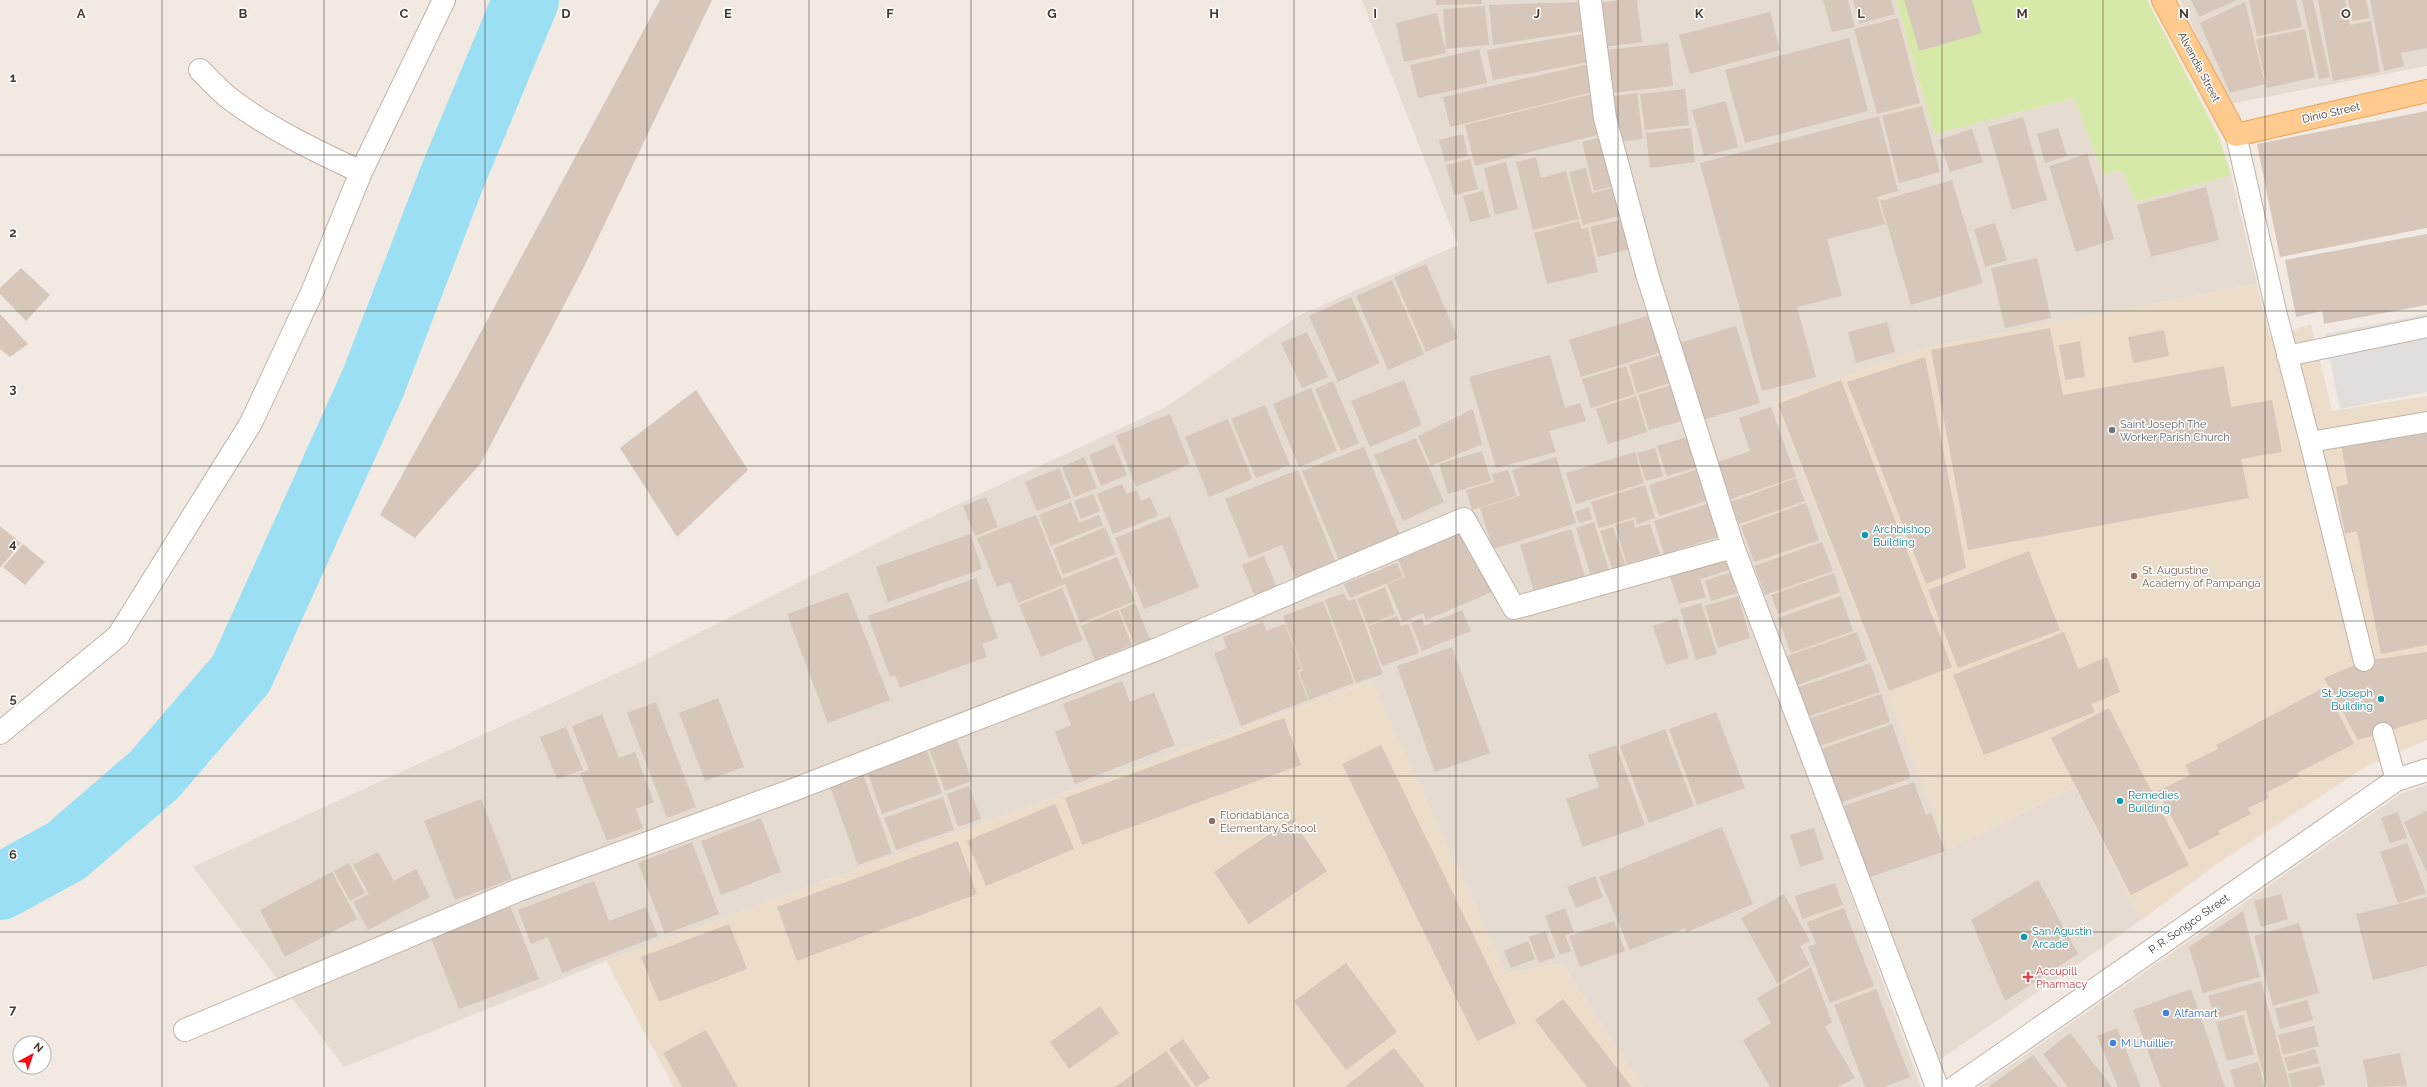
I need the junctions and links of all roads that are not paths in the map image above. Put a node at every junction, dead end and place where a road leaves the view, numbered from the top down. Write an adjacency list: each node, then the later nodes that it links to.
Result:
1 (444, 0): 7 (street)
2 (1590, 0): 12 (street)
3 (2163, 0): 6 (main road, Alvendia Street)
4 (200, 70): 7 (street)
5 (2427, 91): 6 (main road, Dinio Street)
6 (2236, 135): 9 (lane)
7 (361, 172): 14 (street)
8 (2427, 327): 9 (lane)
9 (2287, 356): 11 (lane)
10 (2427, 422): 11 (lane)
11 (2310, 442): 13 (lane)
12 (1733, 547): 18 (street); 19 (street)
13 (2364, 661)
14 (0, 733)
15 (2383, 733): 17 (lane)
16 (2427, 770): 17 (street, P. R. Songco Street)
17 (2396, 780): 20 (street, P. R. Songco Street)
18 (185, 1030)
19 (1937, 1087)
20 (1955, 1087)

